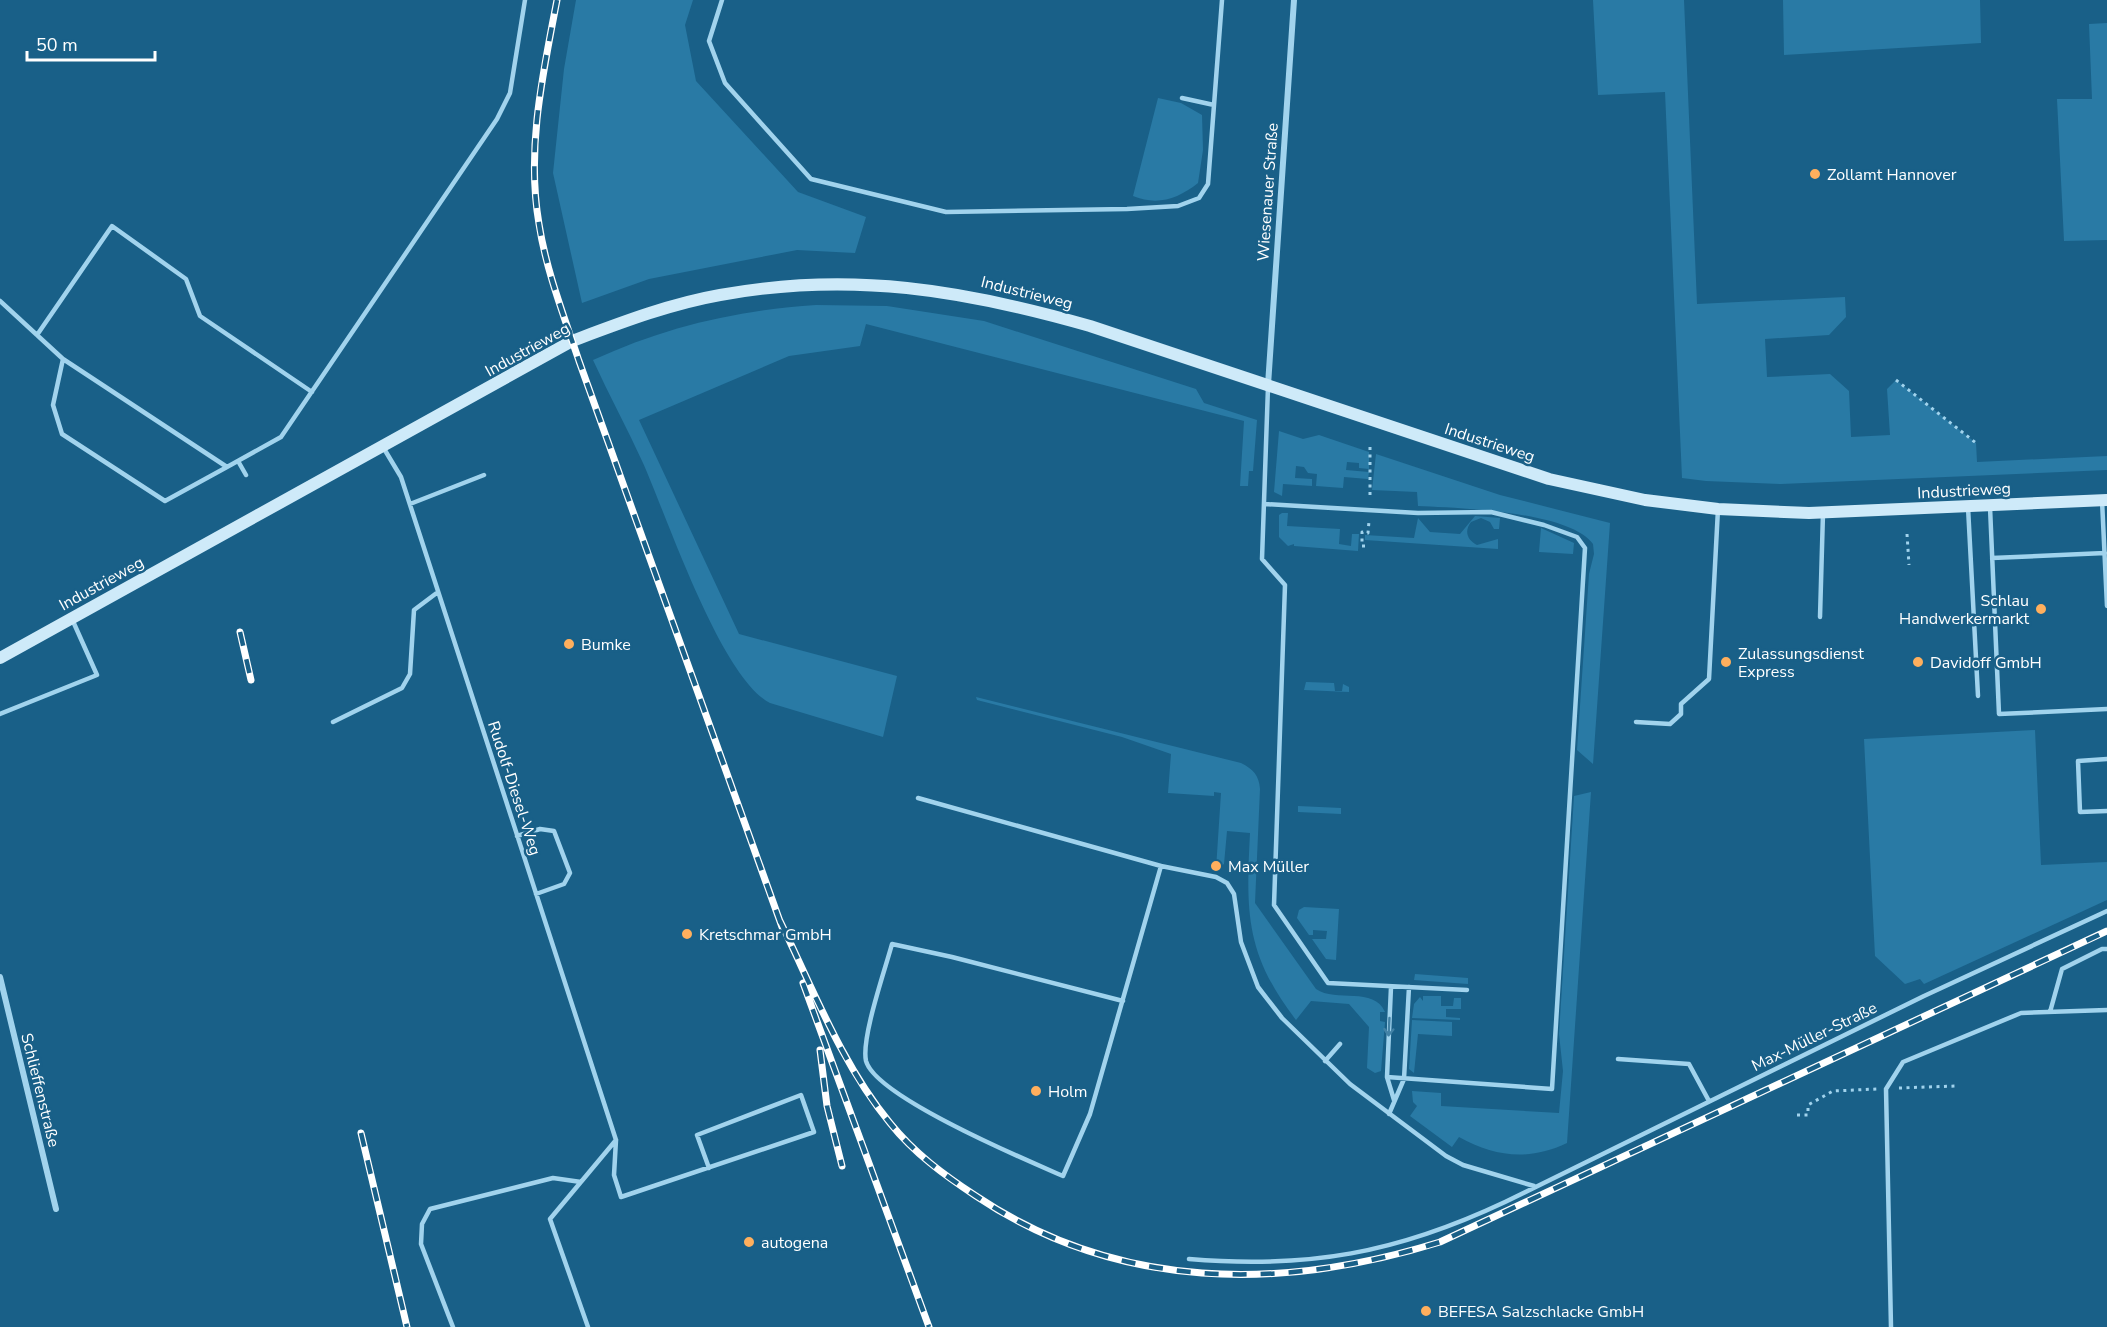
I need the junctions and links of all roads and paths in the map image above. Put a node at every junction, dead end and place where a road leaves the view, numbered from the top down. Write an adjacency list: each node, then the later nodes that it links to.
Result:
1 (525, 0): 12 (lane)
2 (722, 0): 6 (lane)
3 (1222, 0): 6 (lane)
4 (1294, 0): 11 (street, Wiesenauer Straße)
5 (1182, 98): 6 (lane)
6 (1214, 105)
7 (0, 301): 8 (lane)
8 (37, 335): 9 (lane); 12 (lane)
9 (63, 359): 16 (lane); 16 (lane)
10 (1896, 380): 13 (path)
11 (1268, 386): 14 (street, Industrieweg); 21 (lane); 24 (street, Industrieweg)
12 (312, 392): 15 (lane)
13 (1976, 443)
14 (383, 447): 20 (lane, Rudolf-Diesel-Weg); 34 (street, Industrieweg)
15 (238, 461): 16 (lane); 18 (lane)
16 (227, 467)
17 (484, 475): 20 (lane)
18 (246, 476)
19 (2105, 500): 22 (street, Industrieweg); 27 (lane)
20 (410, 504): 31 (lane, Rudolf-Diesel-Weg)
21 (1263, 504): 50 (lane); 60 (lane)
22 (1990, 505): 23 (street, Industrieweg); 28 (lane)
23 (1968, 507): 25 (street, Industrieweg); 36 (lane)
24 (1718, 509): 25 (street, Industrieweg); 40 (lane)
25 (1823, 513): 33 (lane)
26 (1907, 534): 29 (path)
27 (2105, 553): 28 (lane); 30 (lane)
28 (1992, 558): 37 (lane)
29 (1909, 565)
30 (2106, 577): 32 (lane)
31 (438, 592): 39 (lane); 44 (lane, Rudolf-Diesel-Weg)
32 (2107, 606)
33 (1820, 617)
34 (72, 618): 35 (street, Industrieweg); 38 (lane)
35 (0, 658)
36 (1978, 696)
37 (2107, 709)
38 (0, 714)
39 (333, 722)
40 (1636, 722)
41 (2107, 759): 43 (lane)
42 (918, 798): 45 (lane)
43 (2107, 811)
44 (518, 836): 46 (lane, Rudolf-Diesel-Weg); 46 (lane)
45 (1161, 866): 53 (lane); 58 (lane)
46 (536, 894): 67 (lane, Rudolf-Diesel-Weg)
47 (2107, 911): 64 (lane, Max-Müller-Straße)
48 (2107, 949): 55 (lane)
49 (0, 977): 71 (street, Schlieffenstraße)
50 (1391, 987): 51 (lane); 59 (lane, one-way to 59)
51 (1409, 987): 52 (lane); 60 (lane)
52 (1467, 990)
53 (1123, 1001): 53 (lane)
54 (2107, 1010): 55 (lane)
55 (2050, 1012): 62 (lane)
56 (1340, 1044): 58 (lane)
57 (1618, 1059): 64 (lane)
58 (1325, 1061): 65 (lane)
59 (1387, 1077): 60 (lane); 63 (lane)
60 (1404, 1079): 63 (lane)
61 (1955, 1086): 62 (path)
62 (1886, 1089): 66 (path); 75 (lane)
63 (1394, 1100): 65 (lane)
64 (1709, 1101): 70 (lane, Max-Müller-Straße)
65 (1389, 1114): 70 (lane)
66 (1797, 1115)
67 (616, 1140): 68 (lane); 69 (lane)
68 (709, 1168): 68 (lane)
69 (581, 1182): 73 (lane); 74 (lane)
70 (1534, 1186): 72 (lane, Max-Müller-Straße)
71 (56, 1209)
72 (1190, 1259)
73 (453, 1327)
74 (588, 1327)
75 (1891, 1327)

